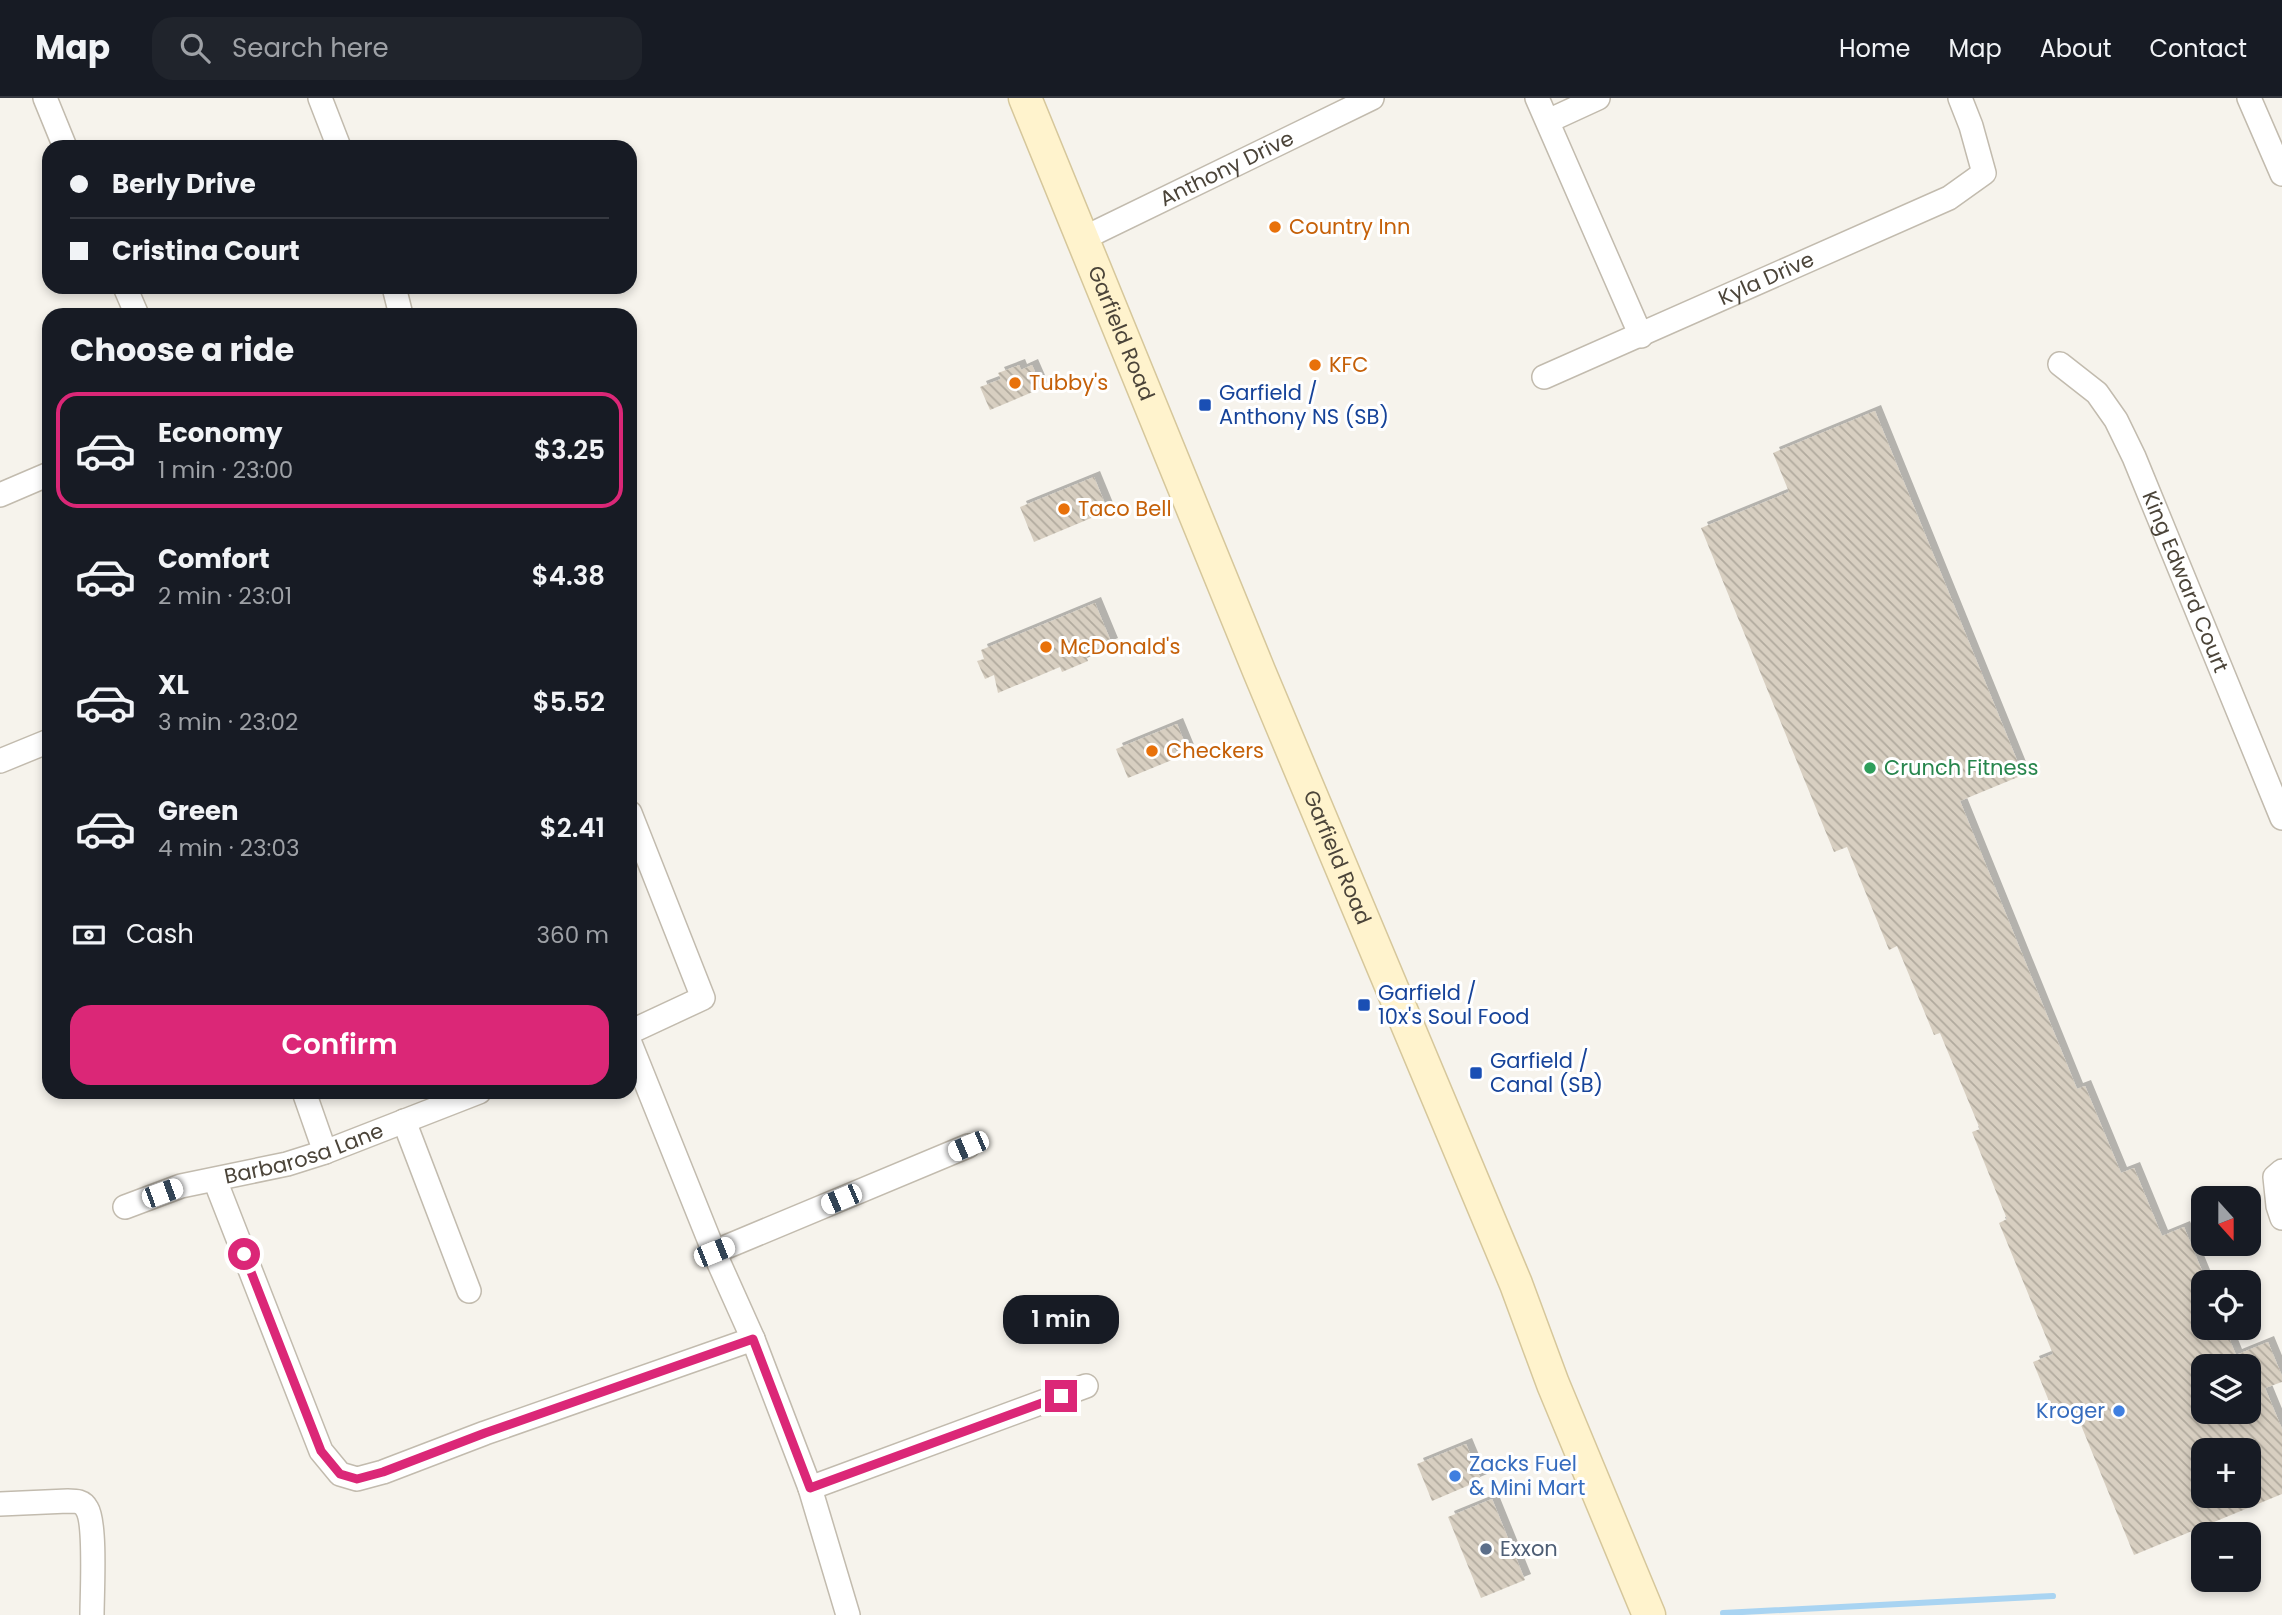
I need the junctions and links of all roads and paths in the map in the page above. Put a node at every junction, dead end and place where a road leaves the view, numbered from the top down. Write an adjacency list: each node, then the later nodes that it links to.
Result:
1 (45, 98): 10 (street)
2 (320, 98): 11 (street)
3 (1025, 98): 13 (main road, Garfield Road)
4 (1372, 98): 13 (street, Anthony Drive)
5 (1537, 98): 9 (street)
6 (1598, 98): 9 (street)
7 (1960, 98): 14 (street, Kyla Drive)
8 (2249, 98): 12 (street)
9 (1548, 121): 14 (street)
10 (62, 140)
11 (336, 140)
12 (2282, 174)
13 (1082, 239): 42 (main road, Garfield Road)
14 (1641, 336): 16 (street, Kyla Drive)
15 (2060, 364): 21 (street, King Edward Court)
16 (1544, 377)
17 (42, 477): 18 (street)
18 (0, 495)
19 (42, 744): 20 (street)
20 (0, 761)
21 (2282, 818)
22 (637, 831): 23 (street)
23 (637, 1028)
24 (637, 1060): 34 (street)
25 (306, 1099): 29 (street)
26 (461, 1099): 27 (street, Barbarosa Lane)
27 (404, 1121): 29 (street, Barbarosa Lane); 35 (street)
28 (968, 1146): 34 (street)
29 (325, 1152): 31 (street, Barbarosa Lane)
30 (2282, 1171): 33 (street)
31 (215, 1180): 32 (street, Barbarosa Lane); 36 (street)
32 (125, 1207)
33 (2282, 1218)
34 (714, 1252): 36 (street)
35 (469, 1291)
36 (753, 1339): 38 (street)
37 (1086, 1386): 38 (street)
38 (810, 1488): 41 (street)
39 (0, 1504): 40 (street)
40 (92, 1615)
41 (848, 1615)
42 (1649, 1615)

